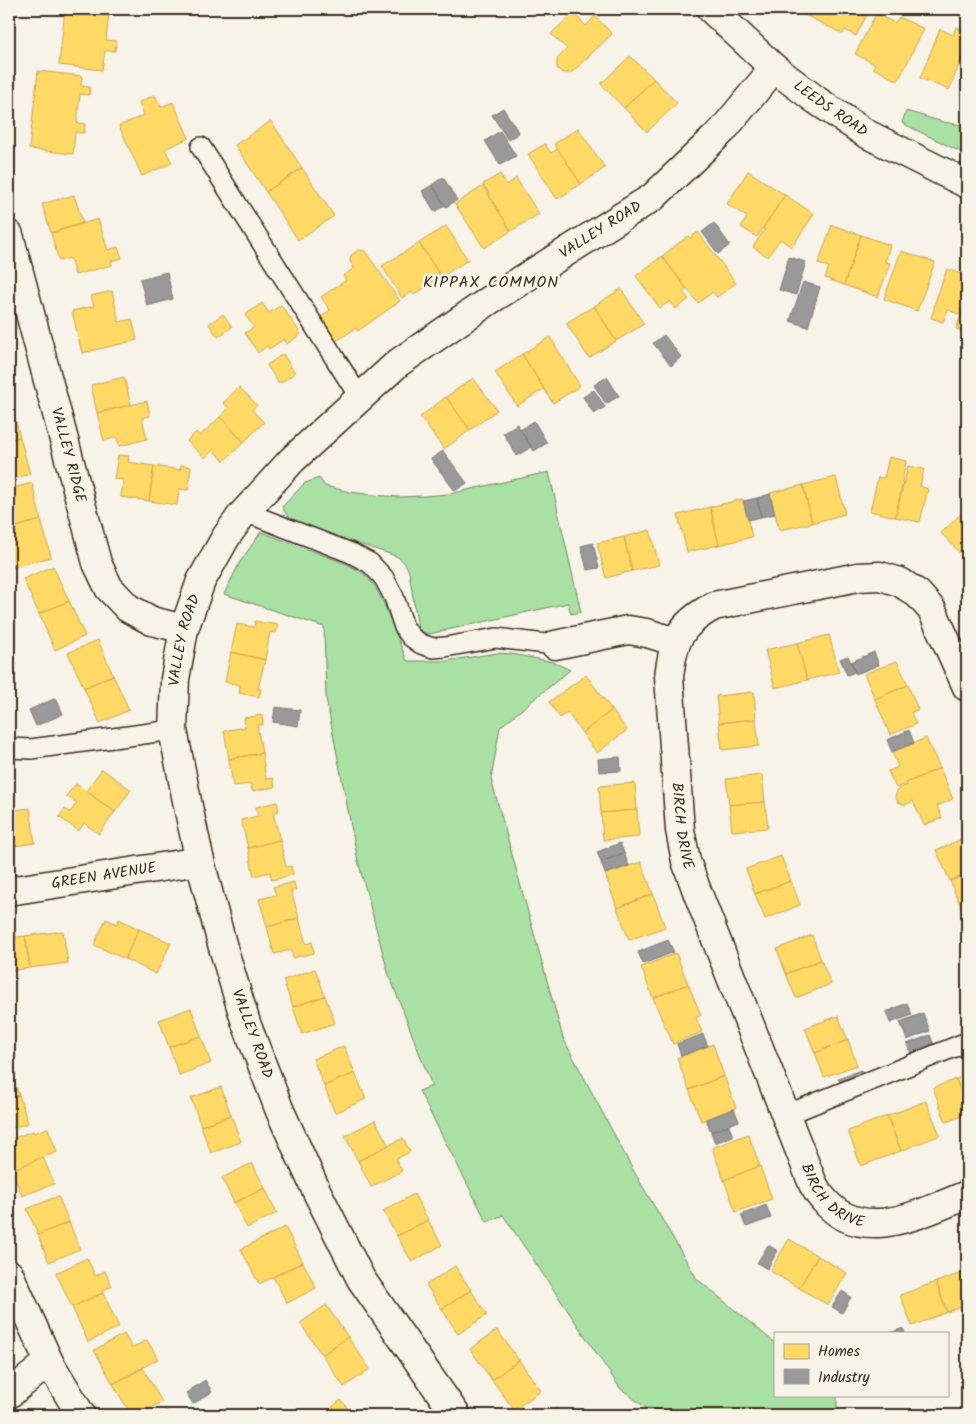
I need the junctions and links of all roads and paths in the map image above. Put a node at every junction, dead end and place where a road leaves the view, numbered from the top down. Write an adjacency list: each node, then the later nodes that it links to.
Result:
1 (711, 9): 2 (street, LEEDS ROAD)
2 (774, 68): 4 (street, LEEDS ROAD); 6 (street, VALLEY ROAD)
3 (201, 147): 6 (lane)
4 (967, 184)
5 (10, 242): 8 (street, VALLEY RIDGE)
6 (360, 398): 7 (street, VALLEY ROAD)
7 (244, 512): 8 (street, VALLEY ROAD); 10 (lane)
8 (184, 629): 12 (street, VALLEY ROAD)
9 (676, 642): 10 (street); 11 (street, BIRCH DRIVE); 17 (street, BIRCH DRIVE)
10 (555, 645)
11 (967, 687)
12 (173, 730): 13 (lane); 14 (street, VALLEY ROAD)
13 (9, 748)
14 (200, 861): 15 (street, GREEN AVENUE); 23 (street, VALLEY ROAD)
15 (9, 891)
16 (967, 1042): 17 (lane)
17 (786, 1116): 18 (street, BIRCH DRIVE)
18 (967, 1195)
19 (9, 1274): 20 (street)
20 (49, 1362): 21 (street); 22 (street)
21 (9, 1394)
22 (82, 1415)
23 (455, 1415)

